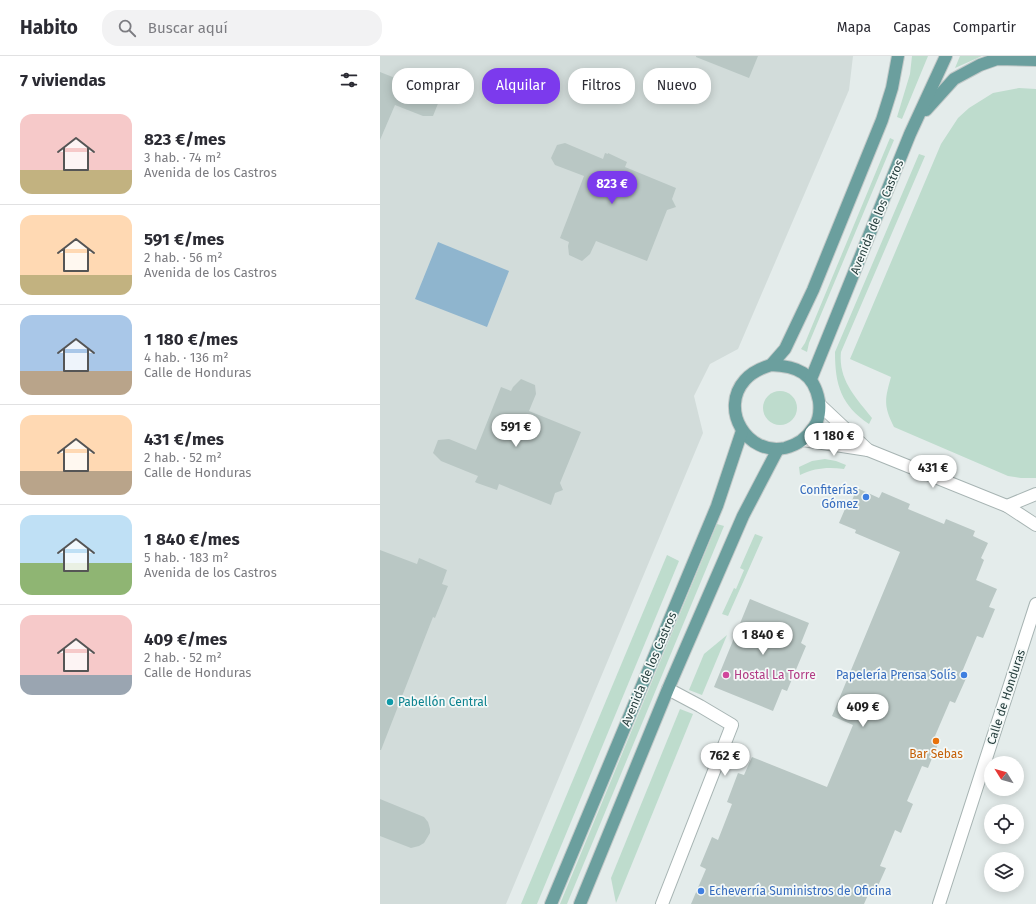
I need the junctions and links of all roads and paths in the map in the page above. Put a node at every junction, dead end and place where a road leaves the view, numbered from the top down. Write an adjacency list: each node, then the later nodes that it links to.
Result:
1 (898, 56): 5 (main road)
2 (946, 56): 4 (main road, Avenida de los Castros)
3 (1036, 60): 4 (main road)
4 (917, 120): 6 (main road, Avenida de los Castros)
5 (771, 365): 6 (main road); 8 (main road)
6 (811, 379): 7 (main road)
7 (820, 405): 9 (main road); 11 (street)
8 (742, 431): 10 (main road); 17 (main road, Avenida de los Castros)
9 (803, 440): 10 (main road); 11 (street)
10 (778, 449): 16 (main road)
11 (868, 450): 13 (street)
12 (1036, 494): 13 (street)
13 (1008, 506): 14 (street)
14 (1036, 525)
15 (1036, 604): 20 (street, Calle de Honduras)
16 (668, 689): 18 (main road); 19 (street)
17 (551, 904)
18 (580, 904)
19 (662, 904)
20 (939, 904)

